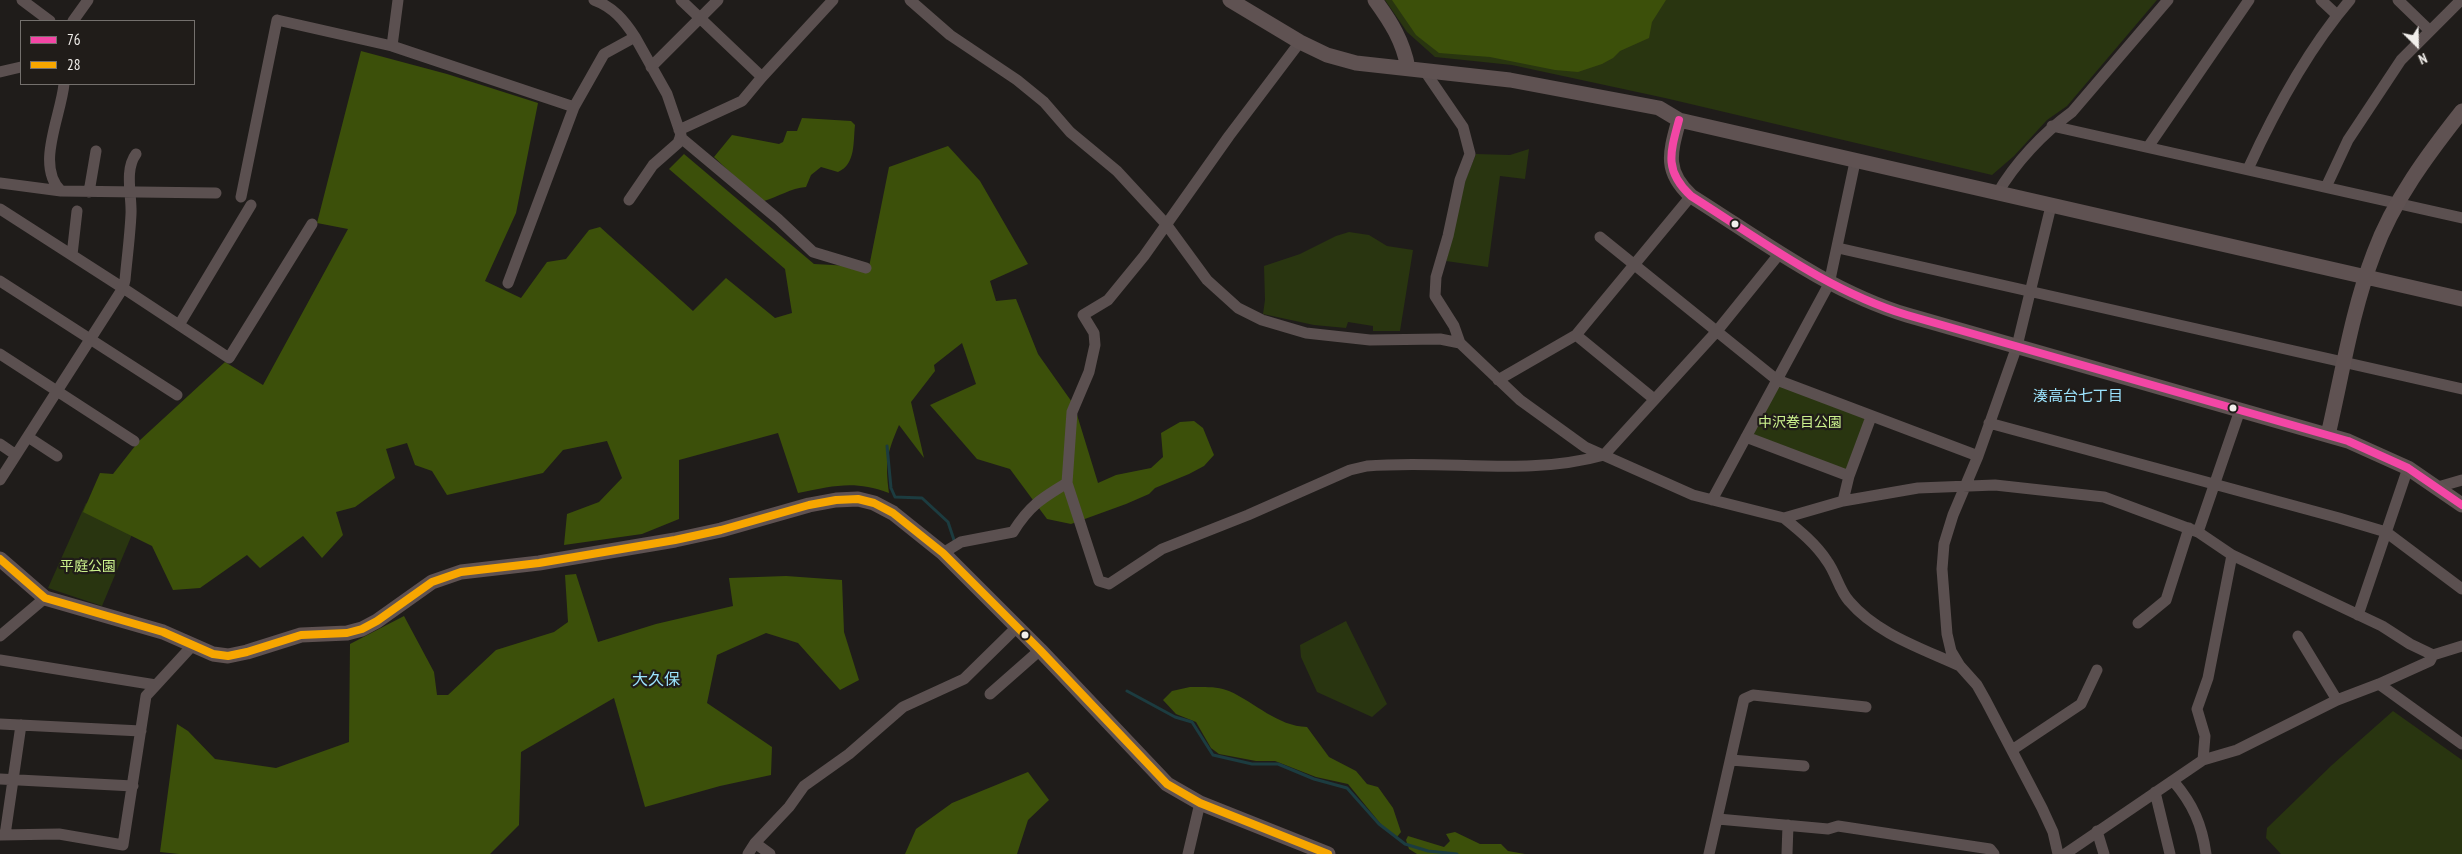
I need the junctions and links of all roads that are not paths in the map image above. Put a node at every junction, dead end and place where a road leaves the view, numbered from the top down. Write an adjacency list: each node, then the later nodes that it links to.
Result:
1 (22, 0): 20 (street)
2 (88, 0): 21 (street)
3 (398, 0): 25 (street)
4 (594, 0): 17 (street)
5 (681, 0): 19 (street)
6 (718, 0): 19 (street)
7 (833, 0): 31 (street)
8 (910, 0): 60 (street)
9 (1230, 0): 24 (street)
10 (1375, 0): 28 (street)
11 (2168, 0): 36 (street)
12 (2249, 0): 38 (street)
13 (2321, 0): 18 (street)
14 (2350, 0): 18 (street)
15 (2398, 0): 22 (street)
16 (2461, 0): 22 (street)
17 (611, 3): 23 (street)
18 (2337, 15): 42 (street)
19 (700, 18): 27 (street); 31 (street)
20 (49, 20)
21 (74, 20)
22 (2429, 30): 44 (street)
23 (635, 37): 27 (street); 33 (street)
24 (1300, 42): 28 (street); 60 (street)
25 (392, 46): 33 (street); 51 (street)
26 (20, 67): 30 (street)
27 (651, 67): 37 (street)
28 (1408, 68): 29 (street)
29 (1424, 70): 35 (street); 78 (street)
30 (0, 72)
31 (762, 77): 37 (street)
32 (64, 85): 45 (street)
33 (574, 107): 69 (street)
34 (2462, 111): 53 (street)
35 (1679, 120): 41 (street); 50 (street)
36 (2052, 126): 38 (street); 49 (street)
37 (680, 134): 52 (street); 66 (street)
38 (2148, 147): 42 (street)
39 (96, 151): 46 (street)
40 (136, 154): 47 (street)
41 (1855, 162): 49 (street); 62 (street)
42 (2248, 169): 44 (street)
43 (0, 183): 45 (street)
44 (2326, 187): 53 (street)
45 (61, 191): 46 (street)
46 (89, 192): 47 (street)
47 (130, 192): 48 (street); 71 (street)
48 (216, 193)
49 (1997, 194): 55 (street)
50 (1691, 196): 63 (street); 65 (street)
51 (241, 197)
52 (629, 200)
53 (2399, 202): 58 (street); 67 (street)
54 (251, 205): 74 (street)
55 (2051, 206): 67 (street); 72 (street)
56 (0, 209): 64 (street)
57 (77, 212): 64 (street)
58 (2462, 218)
59 (312, 224): 74 (street)
60 (1166, 224): 78 (street); 104 (street)
61 (1600, 238): 65 (street)
62 (1838, 248): 70 (street); 72 (street)
63 (1780, 253): 70 (street); 75 (street)
64 (72, 255): 71 (street)
65 (1635, 265): 75 (street); 76 (street)
66 (866, 268)
67 (2365, 278): 73 (street); 81 (street)
68 (0, 281): 77 (street)
69 (508, 283)
70 (1829, 284): 79 (street); 83 (street)
71 (123, 288): 74 (street); 77 (street)
72 (2031, 290): 79 (street); 81 (street)
73 (2462, 299)
74 (179, 325)
75 (1717, 331): 83 (street); 87 (street)
76 (1576, 335): 82 (street); 87 (street)
77 (90, 339): 85 (street); 86 (street)
78 (1460, 342): 82 (street)
79 (2017, 346): 88 (street); 90 (street)
80 (0, 354): 85 (street)
81 (2345, 363): 84 (street); 91 (street)
82 (1498, 380): 97 (street)
83 (1777, 380): 89 (street); 93 (street)
84 (2462, 389)
85 (57, 391): 92 (street); 94 (street)
86 (177, 395)
87 (1654, 400): 97 (street)
88 (2240, 410): 91 (street); 105 (street)
89 (1871, 417): 99 (street); 101 (street)
90 (1989, 423): 99 (street); 105 (street)
91 (2328, 435): 100 (street)
92 (28, 436): 96 (street); 98 (street)
93 (1746, 437): 101 (street); 108 (street)
94 (134, 441)
95 (0, 444): 96 (street)
96 (16, 455): 102 (street)
97 (1604, 455): 104 (street); 108 (street)
98 (57, 456)
99 (1978, 456): 106 (street)
100 (2408, 468): 107 (street); 113 (street)
101 (1849, 476): 109 (street)
102 (0, 480)
103 (2462, 480): 107 (street)
104 (1067, 483): 114 (street)
105 (2214, 484): 112 (street); 113 (street)
106 (1966, 486): 109 (street); 112 (street); 129 (street)
107 (2438, 487): 110 (street)
108 (1712, 500): 111 (street)
109 (1843, 501): 111 (street)
110 (2462, 505)
111 (1784, 518): 129 (street)
112 (2194, 530): 115 (street); 120 (street)
113 (2386, 532): 117 (street); 119 (street)
114 (943, 553): 121 (street); 124 (street)
115 (2232, 555): 119 (street); 142 (street)
116 (0, 559): 118 (street)
117 (2462, 589)
118 (45, 598): 122 (street); 124 (street)
119 (2358, 615): 127 (street)
120 (2138, 623)
121 (1018, 626): 126 (street); 154 (street)
122 (0, 636)
123 (2298, 636): 134 (street)
124 (192, 646): 132 (street)
125 (2462, 646): 127 (street)
126 (1040, 650): 133 (street); 149 (street)
127 (2433, 655): 131 (street)
128 (0, 660): 132 (street)
129 (1960, 666): 140 (street)
130 (2097, 670): 140 (street)
131 (2379, 684): 134 (street); 139 (street)
132 (156, 685): 138 (street)
133 (990, 694)
134 (2337, 700): 142 (street)
135 (1866, 707): 141 (street)
136 (0, 724): 137 (street)
137 (21, 725): 138 (street); 145 (street)
138 (140, 731): 147 (street)
139 (2462, 744)
140 (2012, 750): 162 (street)
141 (1730, 760): 143 (street); 150 (street)
142 (2203, 760): 146 (street)
143 (1804, 766)
144 (0, 780): 145 (street)
145 (14, 780): 147 (street); 153 (street)
146 (2174, 782): 148 (street); 166 (street)
147 (133, 786): 153 (street)
148 (2155, 792): 152 (street); 165 (street)
149 (1200, 803): 157 (street); 158 (street)
150 (1718, 819): 151 (street); 159 (street)
151 (1788, 825): 160 (street); 161 (street)
152 (2097, 831): 163 (street); 164 (street)
153 (2, 835)
154 (755, 843): 155 (street); 156 (street)
155 (748, 854)
156 (770, 854)
157 (1188, 854)
158 (1328, 854)
159 (1709, 854)
160 (1787, 854)
161 (1994, 854)
162 (2058, 854)
163 (2064, 854)
164 (2104, 854)
165 (2170, 854)
166 (2206, 854)

